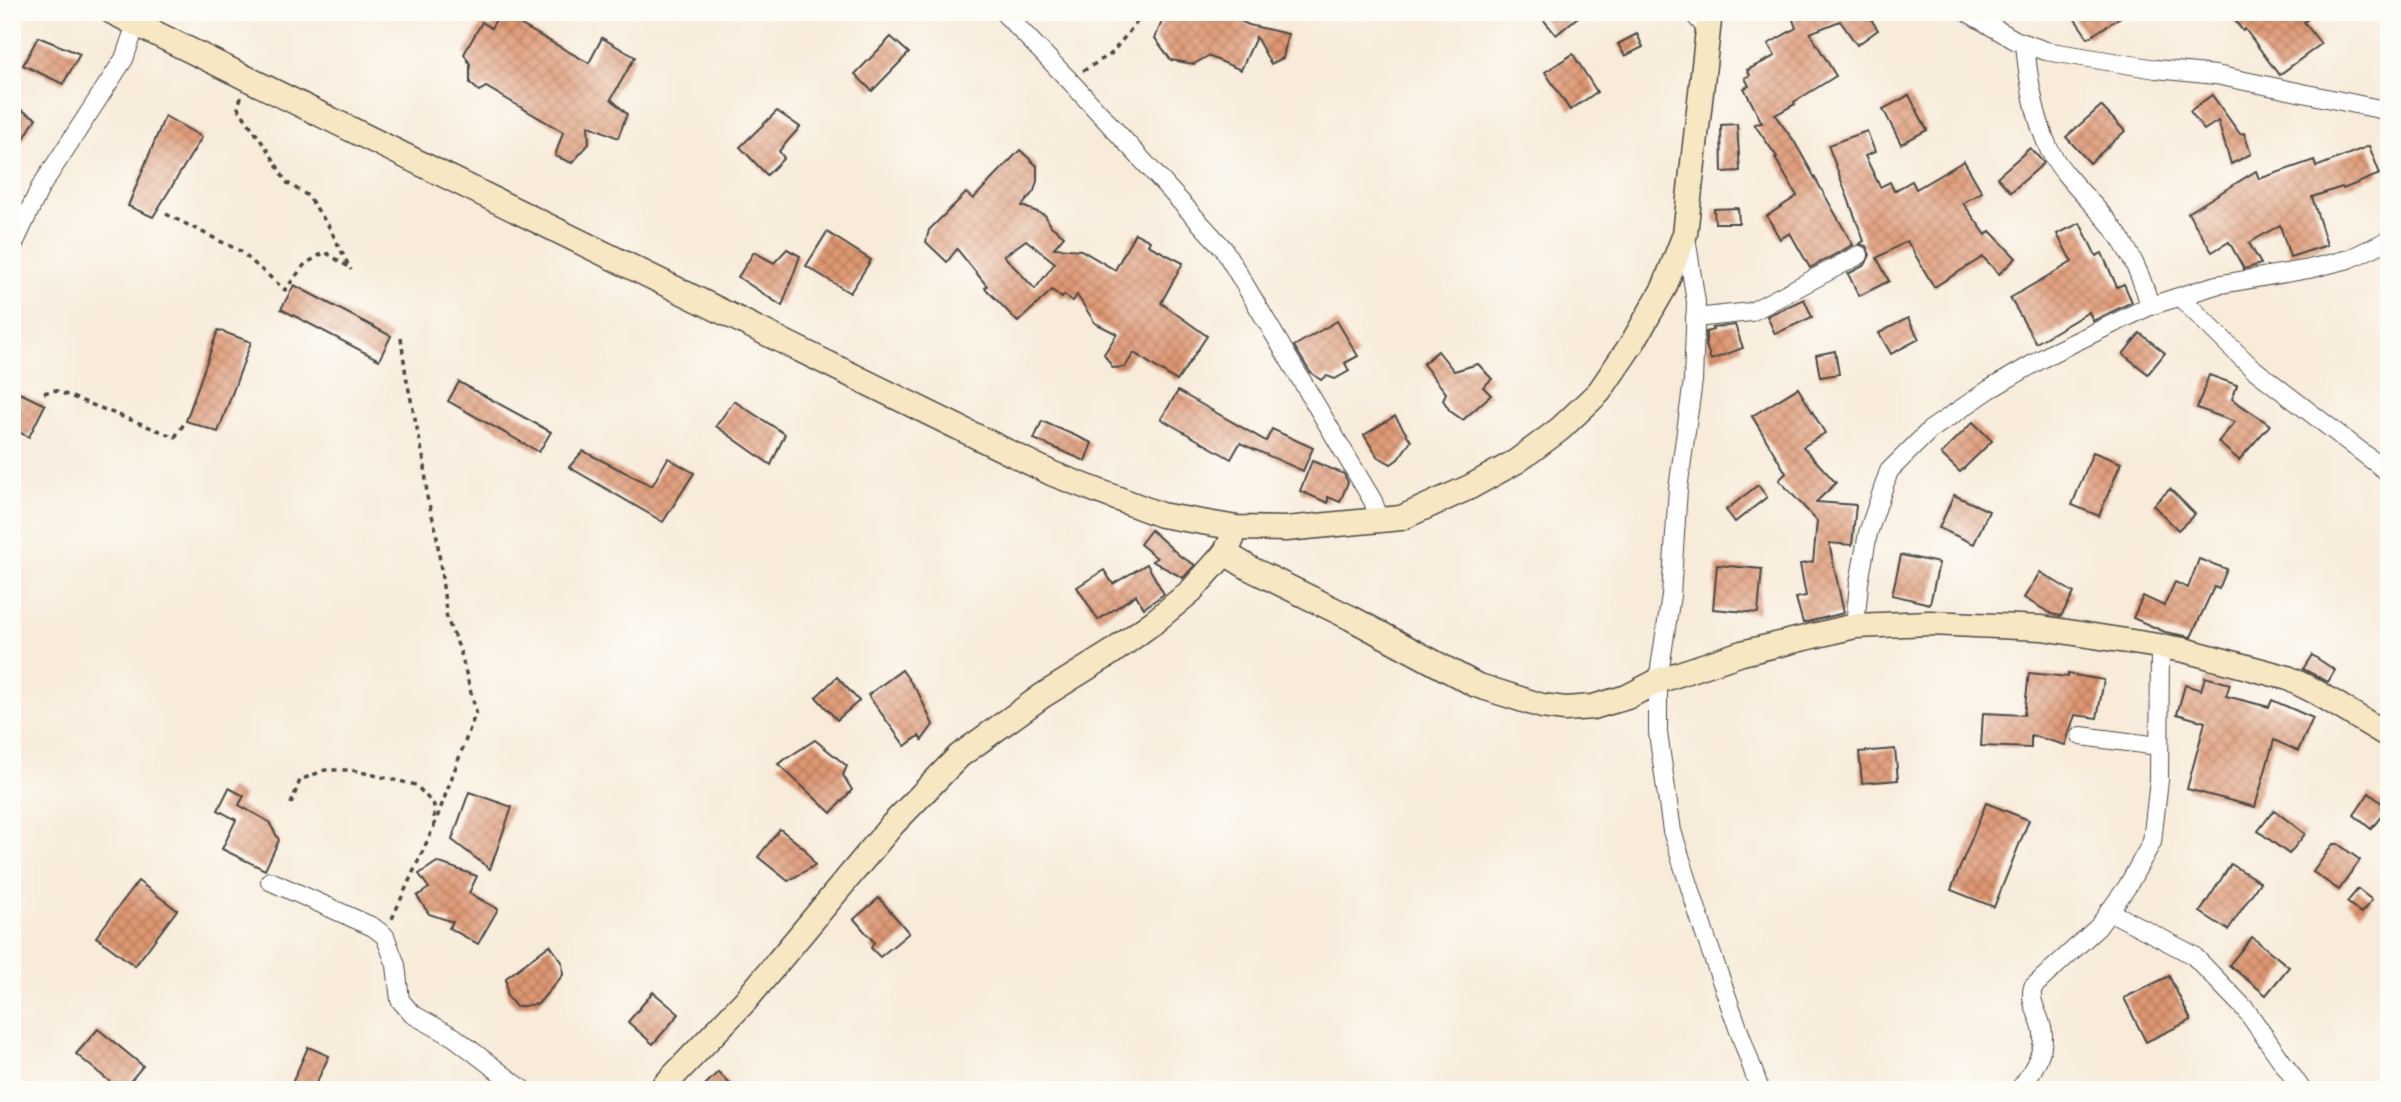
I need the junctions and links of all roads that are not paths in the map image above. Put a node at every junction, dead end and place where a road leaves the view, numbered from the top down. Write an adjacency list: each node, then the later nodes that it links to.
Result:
1 (112, 12): 6 (street)
2 (1003, 12): 17 (street)
3 (1692, 12): 5 (street)
4 (1967, 12): 7 (street)
5 (1709, 22): 9 (street)
6 (136, 24): 11 (street); 18 (street)
7 (2025, 44): 8 (street); 14 (street)
8 (2389, 111)
9 (1685, 234): 15 (street); 17 (street)
10 (2389, 240): 13 (street)
11 (12, 248)
12 (1859, 255): 15 (street)
13 (2181, 298): 14 (street); 16 (street)
14 (2150, 306): 20 (street)
15 (1695, 318): 22 (street)
16 (2389, 473)
17 (1380, 521): 18 (street)
18 (1237, 528): 19 (street)
19 (1225, 553): 22 (street); 29 (street)
20 (1856, 626): 21 (street); 22 (street)
21 (2160, 648): 24 (street); 25 (street)
22 (1658, 681): 30 (street)
23 (2081, 736): 25 (street)
24 (2389, 736)
25 (2159, 746): 27 (street)
26 (270, 881): 28 (street)
27 (2109, 911): 31 (street); 32 (street)
28 (523, 1090)
29 (660, 1090)
30 (1760, 1090)
31 (2019, 1090)
32 (2302, 1090)

